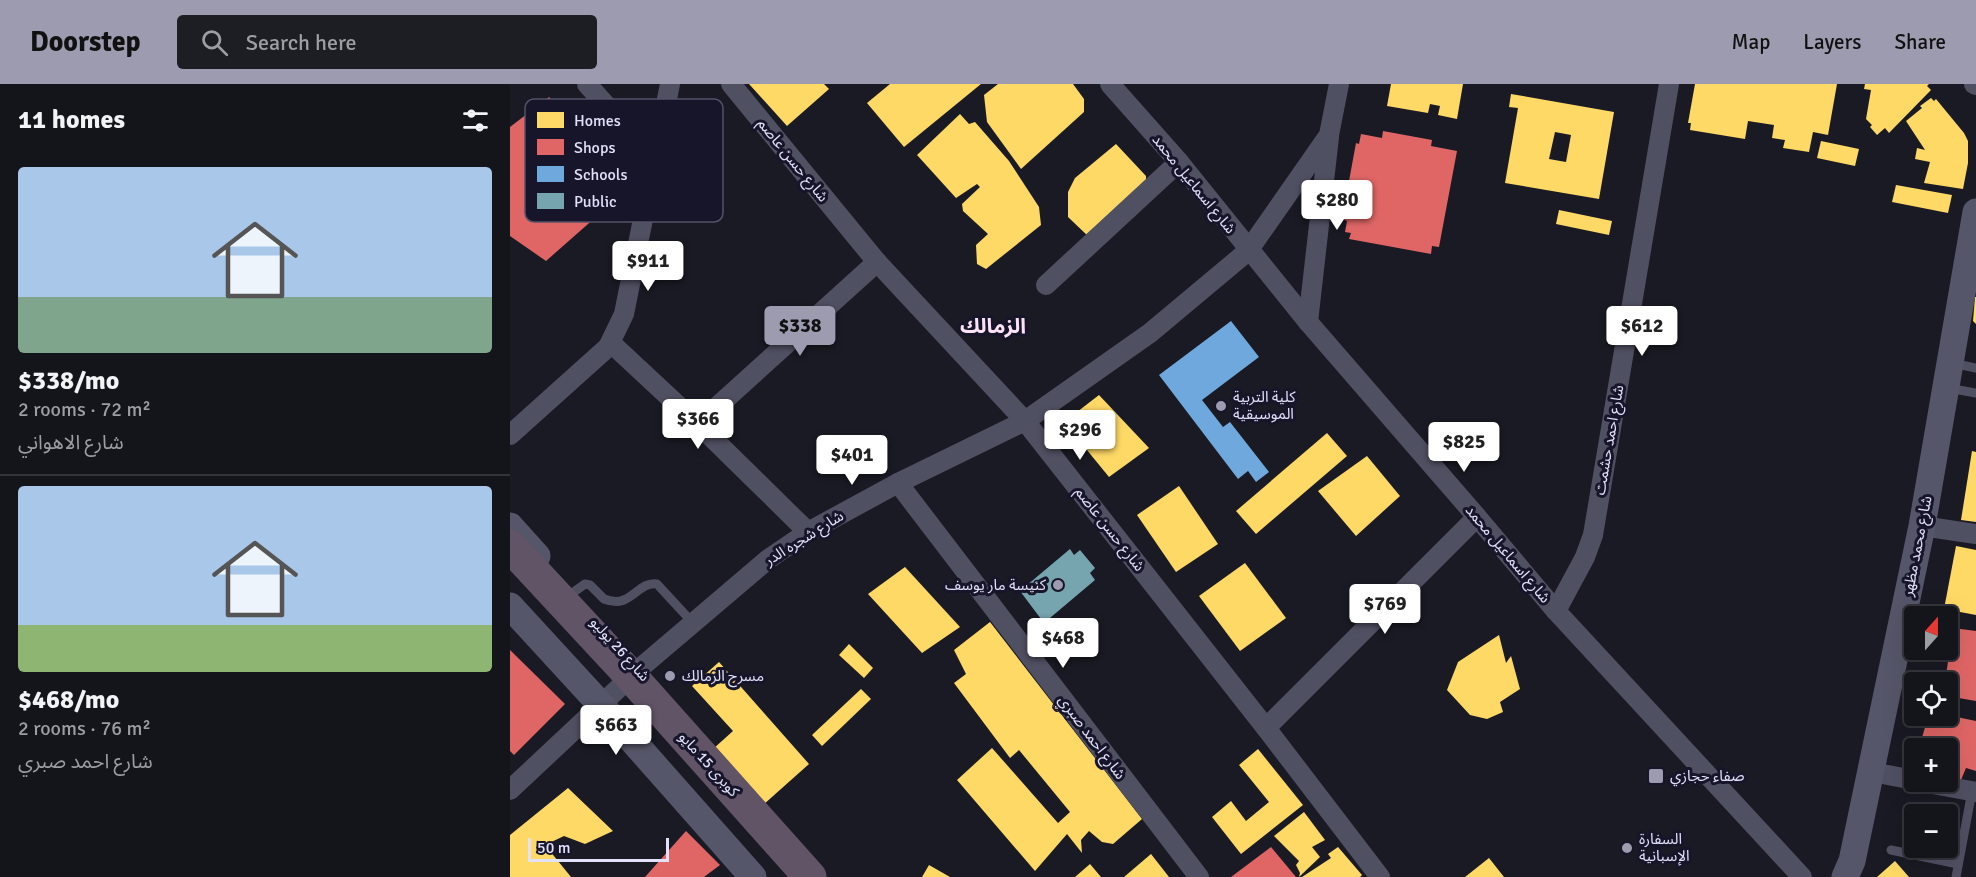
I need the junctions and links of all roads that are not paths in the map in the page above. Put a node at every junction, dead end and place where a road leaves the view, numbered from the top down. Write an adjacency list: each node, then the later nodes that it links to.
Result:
1 (587, 84): 7 (street)
2 (670, 84): 8 (street)
3 (731, 84): 14 (street, شارع حسن عاصم)
4 (1110, 84): 10 (street, شارع اسماعيل محمد)
5 (1339, 84): 9 (street)
6 (1669, 84): 33 (street, شارع احمد حشمت)
7 (600, 99)
8 (667, 99)
9 (1329, 135): 13 (street, شارع شجره الدر); 16 (street)
10 (1179, 162): 13 (street, شارع اسماعيل محمد); 15 (street)
11 (1975, 220): 18 (street, شارع محمد مظهر)
12 (643, 222): 17 (street)
13 (1248, 251): 16 (street, شارع اسماعيل محمد); 20 (street, شارع شجره الدر)
14 (877, 262): 20 (street, شارع حسن عاصم); 21 (street)
15 (1046, 285)
16 (1303, 317): 24 (street, شارع اسماعيل محمد)
17 (611, 343): 21 (street); 22 (street)
18 (1957, 373): 19 (lane); 26 (street, شارع محمد مظهر)
19 (1976, 393)
20 (1025, 421): 23 (street, شارع شجره الدر); 37 (street, شارع حسن عاصم)
21 (698, 424): 27 (street)
22 (510, 435)
23 (898, 483): 27 (street, شارع شجره الدر); 49 (street, شارع احمد صبري)
24 (1477, 517): 33 (street, شارع اسماعيل محمد); 37 (street)
25 (510, 526): 31 (street, شارع 26 يوليو)
26 (1922, 526): 28 (street); 38 (street, شارع محمد مظهر)
27 (808, 532): 34 (street, شارع شجره الدر)
28 (1976, 534)
29 (510, 546): 47 (highway, كوبرى 15 مايو, bridge)
30 (510, 574): 46 (highway, كوبرى 15 مايو)
31 (571, 594): 34 (lane); 35 (street, شارع 26 يوليو)
32 (510, 606): 36 (street)
33 (1556, 611): 51 (street, شارع اسماعيل محمد)
34 (693, 623): 35 (street, شارع شجره الدر)
35 (639, 669): 36 (street, شارع شجره الدر); 48 (street, شارع 26 يوليو)
36 (601, 705): 41 (street, شارع شجره الدر); 45 (street)
37 (1266, 728): 50 (street, شارع حسن عاصم)
38 (1872, 771): 39 (street); 52 (street, شارع محمد مظهر)
39 (1904, 778)
40 (1958, 789): 42 (street)
41 (510, 790)
42 (1974, 792): 44 (lane)
43 (1891, 850): 44 (lane)
44 (1958, 864): 53 (lane)
45 (753, 877)
46 (782, 877)
47 (810, 877)
48 (829, 877)
49 (1199, 877)
50 (1380, 877)
51 (1802, 877)
52 (1845, 877)
53 (1956, 877)

